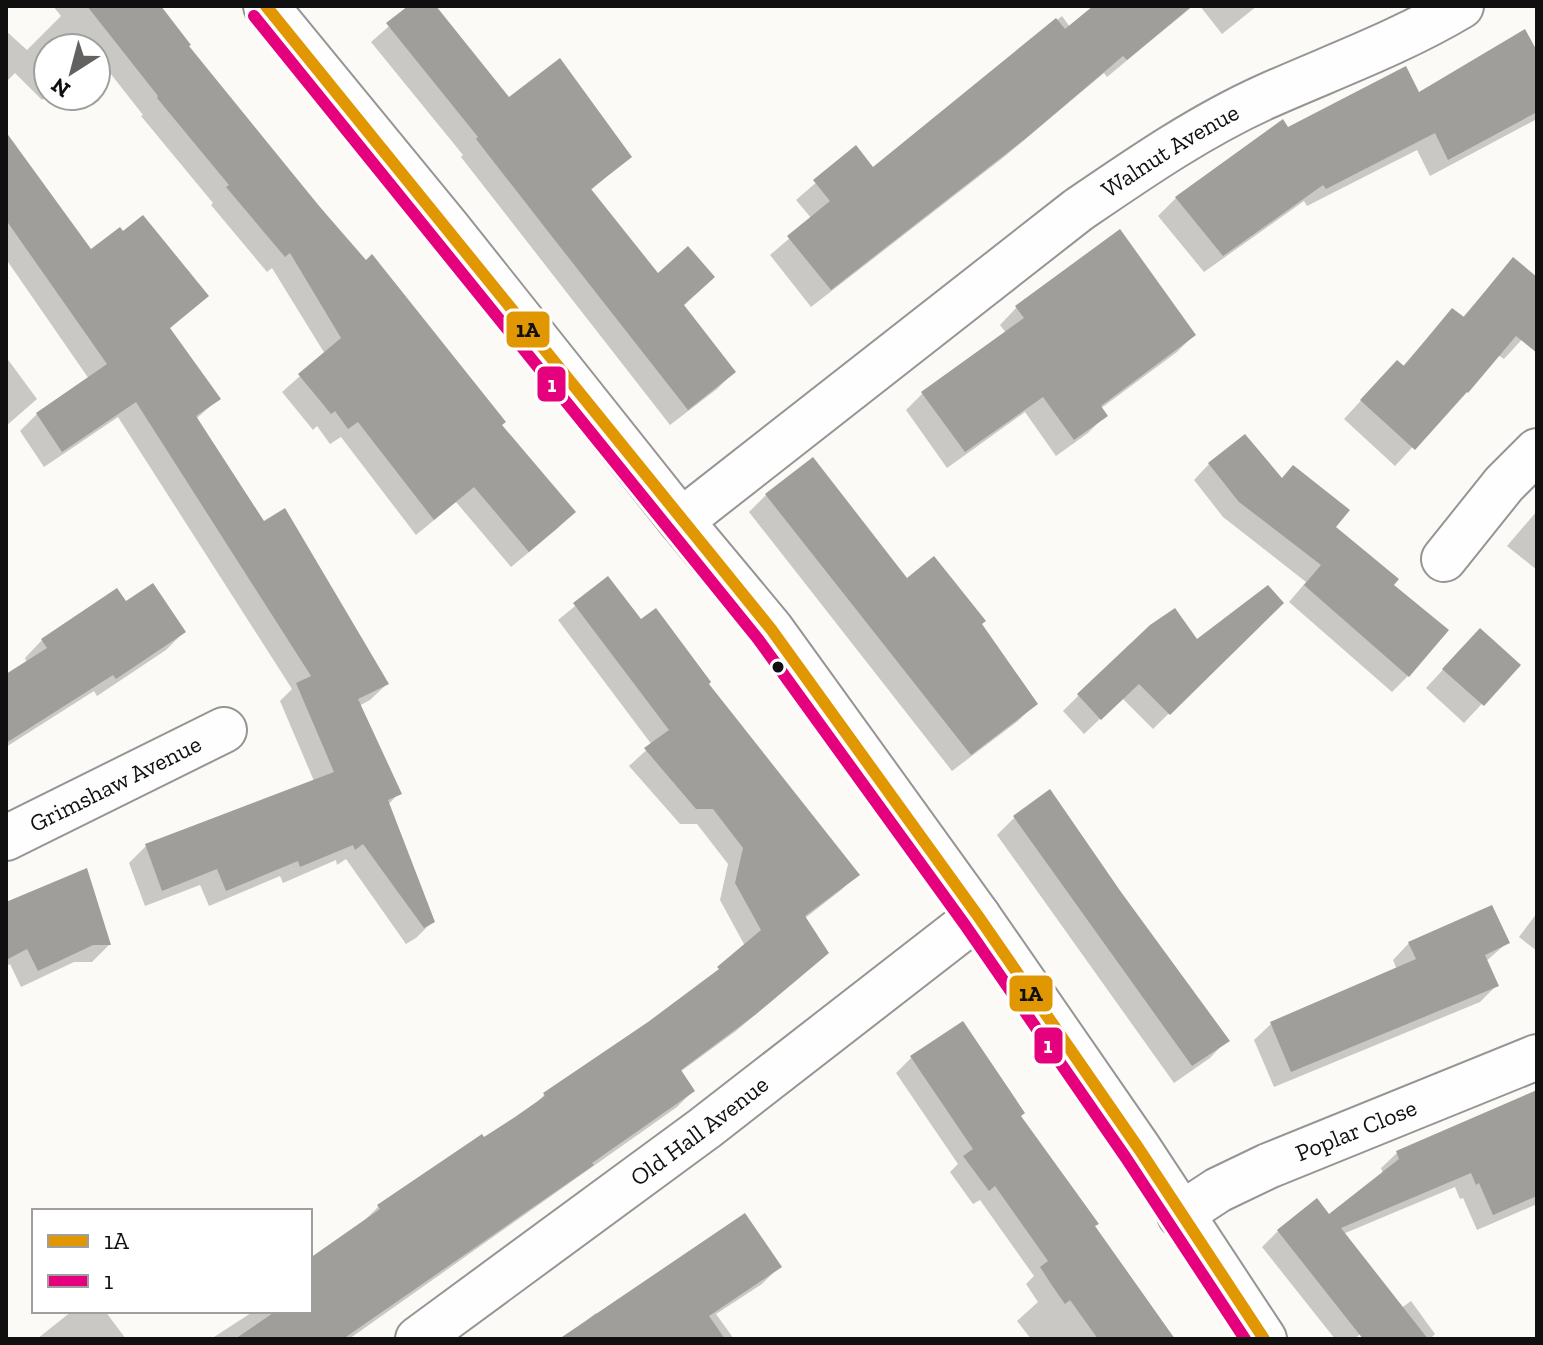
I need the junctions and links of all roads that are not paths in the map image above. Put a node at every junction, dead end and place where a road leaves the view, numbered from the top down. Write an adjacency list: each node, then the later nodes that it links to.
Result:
1 (266, 6): 4 (street)
2 (1461, 6): 4 (street, Walnut Avenue)
3 (1537, 451): 5 (street)
4 (681, 521): 8 (street)
5 (1444, 559)
6 (224, 730): 7 (street, Grimshaw Avenue)
7 (6, 838)
8 (978, 916): 10 (street); 11 (street, Old Hall Avenue)
9 (1537, 1057): 10 (street, Poplar Close)
10 (1180, 1215): 12 (street)
11 (418, 1339)
12 (1264, 1339)

